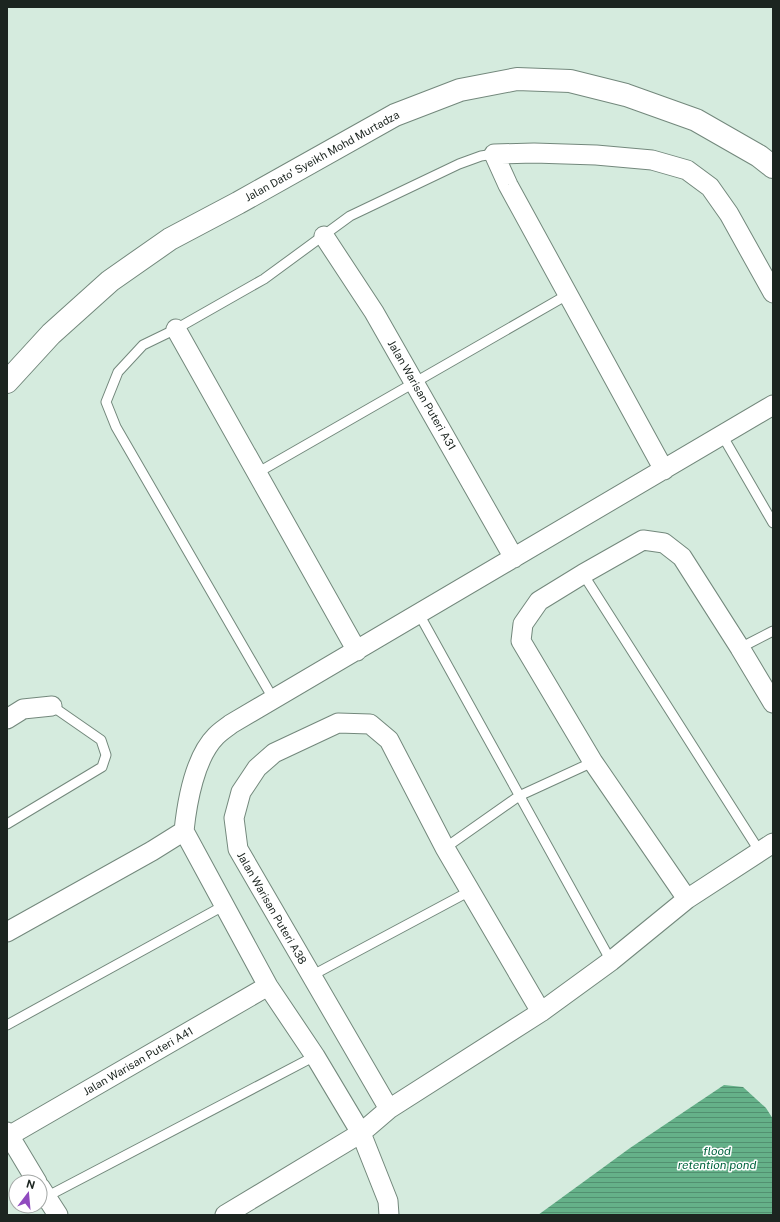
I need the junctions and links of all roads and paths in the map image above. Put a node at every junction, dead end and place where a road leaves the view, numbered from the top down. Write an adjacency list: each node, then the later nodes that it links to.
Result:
1 (494, 154): 3 (lane); 4 (street); 5 (street)
2 (773, 166): 7 (main road, Jalan Dato' Syeikh Mohd Murtadza)
3 (324, 236): 6 (lane); 8 (street, Jalan Warisan Puteri A31)
4 (773, 293)
5 (567, 295): 8 (lane); 11 (street)
6 (176, 329): 12 (street); 20 (lane)
7 (7, 382)
8 (415, 382): 12 (lane); 14 (street, Jalan Warisan Puteri A31)
9 (773, 405): 10 (street)
10 (722, 435): 11 (street); 13 (lane)
11 (664, 470): 14 (street)
12 (256, 472): 19 (street)
13 (773, 523)
14 (514, 558): 16 (street)
15 (583, 574): 18 (street); 24 (street); 28 (lane)
16 (419, 614): 19 (street); 25 (lane)
17 (773, 631): 18 (lane)
18 (740, 648): 21 (street)
19 (357, 651): 20 (street)
20 (274, 700): 27 (street)
21 (773, 703)
22 (52, 706): 23 (street); 26 (lane)
23 (7, 718)
24 (593, 762): 25 (lane); 31 (street)
25 (519, 796): 29 (lane); 34 (lane)
26 (7, 824)
27 (184, 831): 32 (street); 33 (street)
28 (767, 847): 31 (street)
29 (445, 848): 30 (street); 35 (street, Jalan Warisan Puteri A38)
30 (470, 891): 35 (lane); 37 (street)
31 (687, 899): 34 (street)
32 (225, 905): 36 (street); 38 (lane)
33 (7, 932)
34 (611, 961): 37 (street)
35 (311, 976): 40 (street, Jalan Warisan Puteri A38)
36 (268, 986): 39 (street); 42 (street, Jalan Warisan Puteri A41)
37 (541, 1012): 40 (street)
38 (7, 1025)
39 (315, 1056): 41 (street); 44 (lane)
40 (389, 1109): 41 (street)
41 (361, 1133): 47 (street); 48 (street)
42 (8, 1135): 43 (street)
43 (32, 1174)
44 (48, 1186)
45 (48, 1200): 46 (street)
46 (58, 1215)
47 (225, 1215)
48 (389, 1215)

